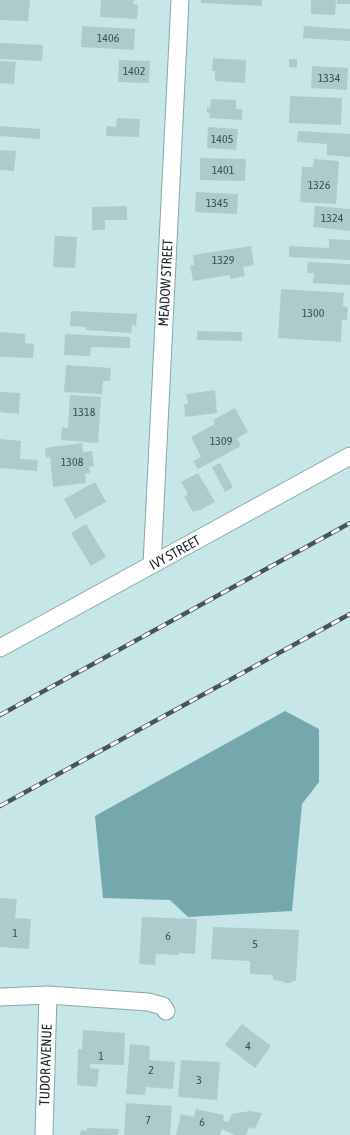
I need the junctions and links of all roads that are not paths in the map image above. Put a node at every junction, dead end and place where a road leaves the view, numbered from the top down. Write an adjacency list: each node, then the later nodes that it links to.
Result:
1 (180, 0): 3 (street, MEADOW STREET)
2 (350, 456): 3 (street, IVY STREET)
3 (152, 565): 4 (street, IVY STREET)
4 (0, 648)
5 (48, 995): 6 (street); 7 (street); 8 (street, TUDOR AVENUE)
6 (0, 996)
7 (166, 1011)
8 (44, 1135)

